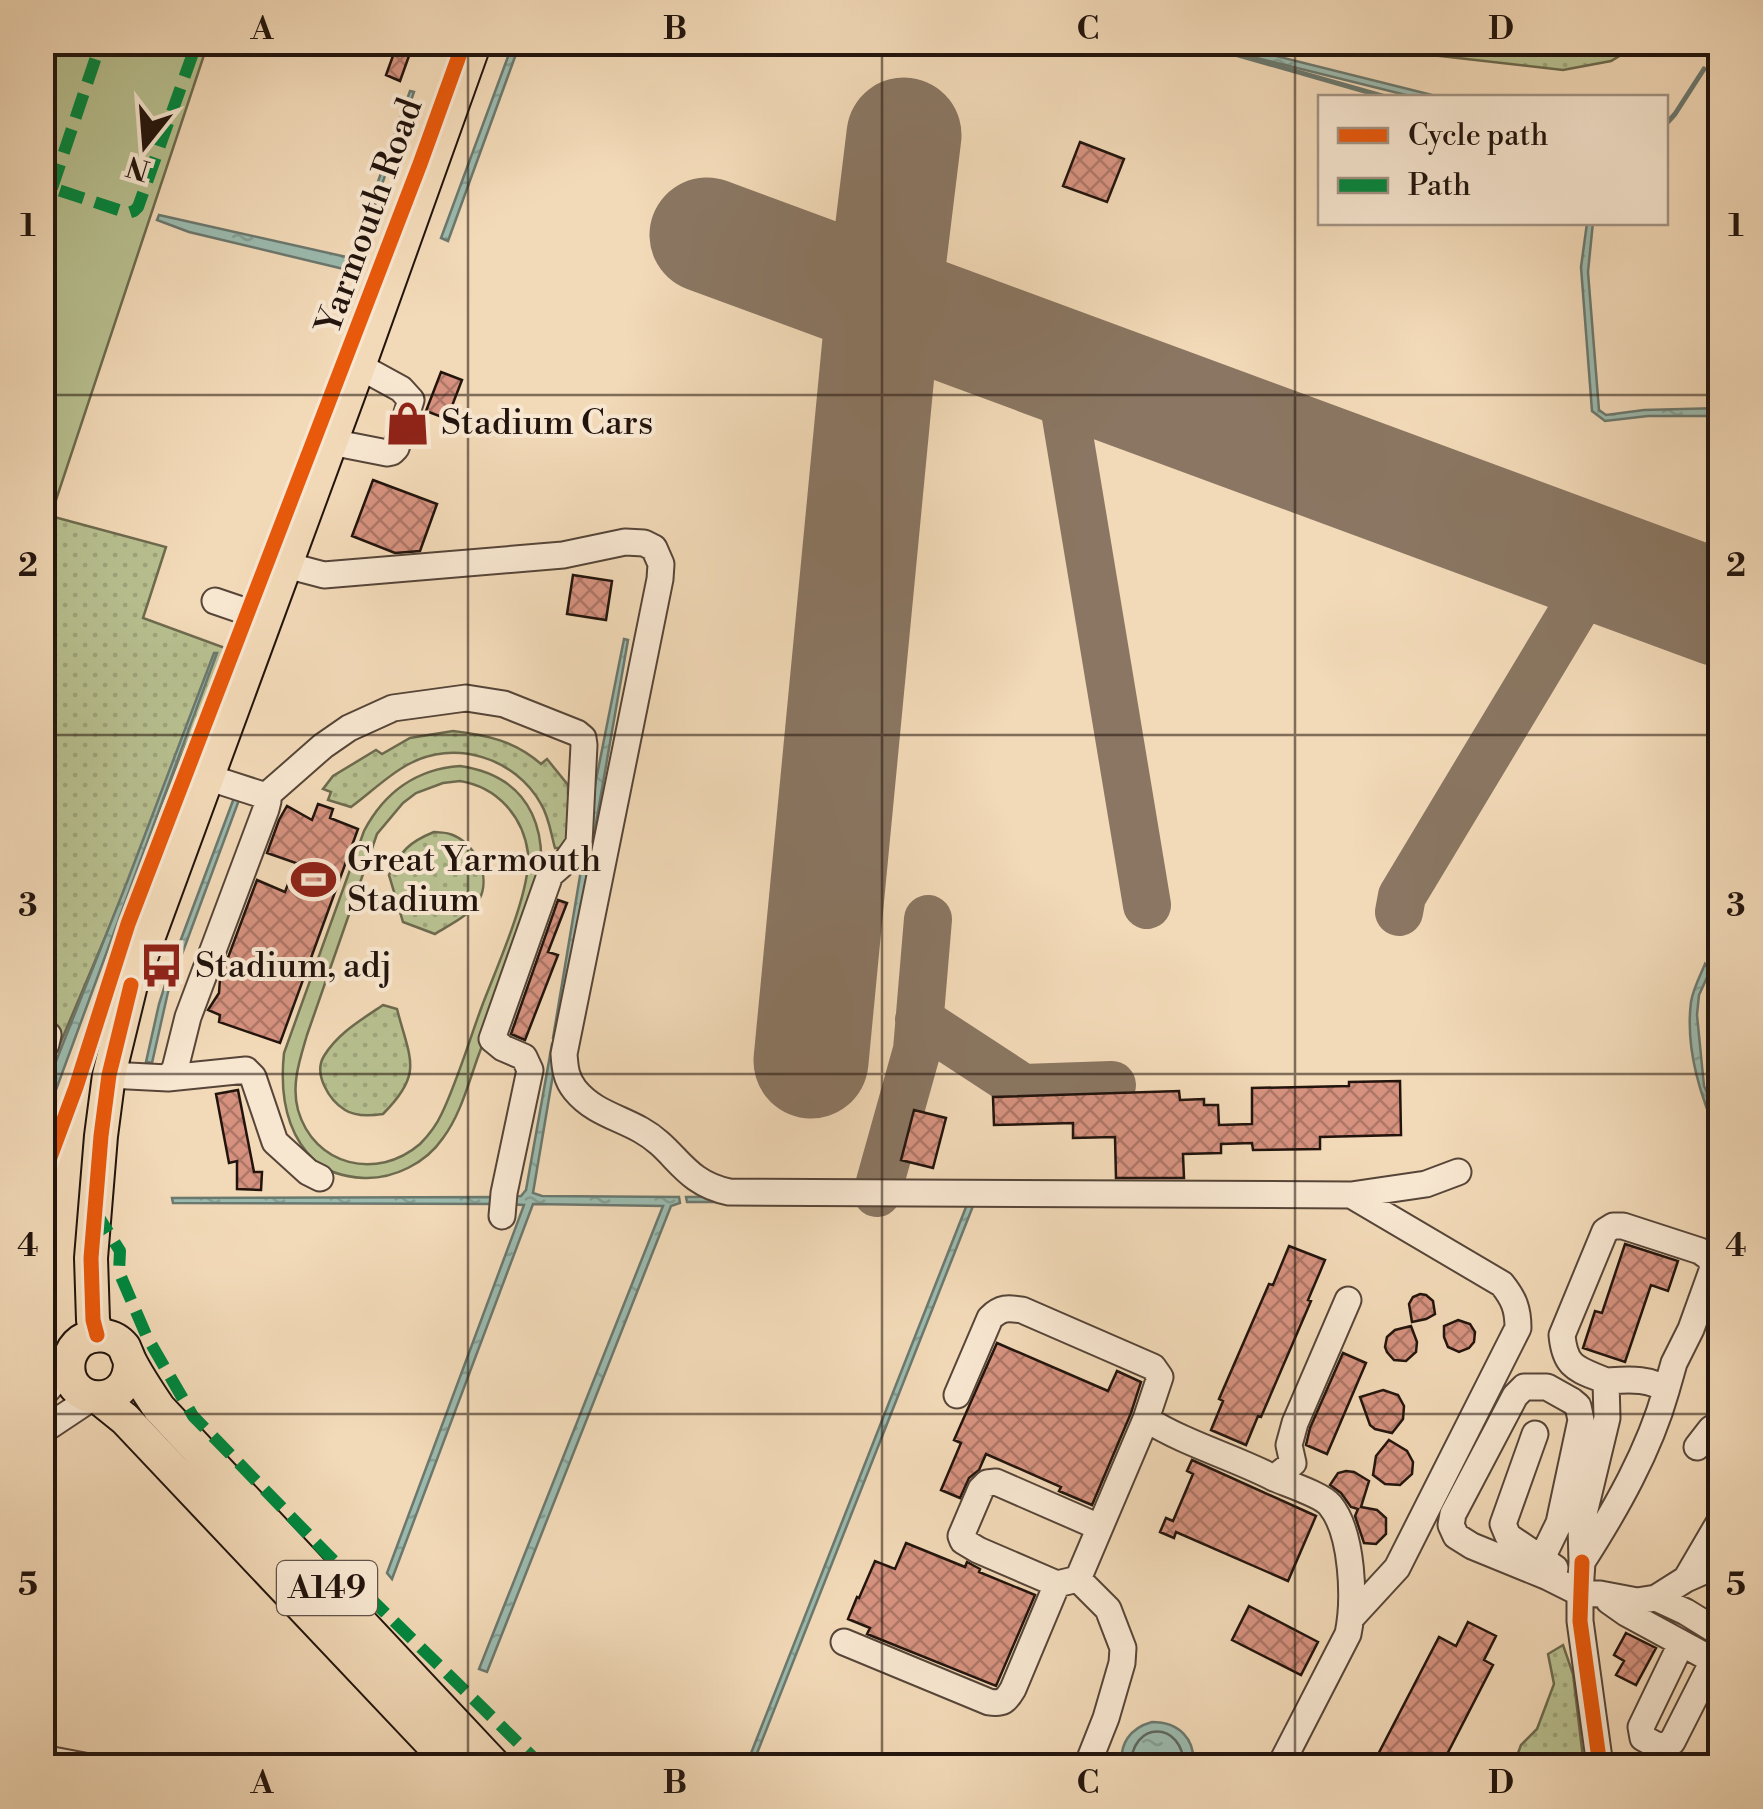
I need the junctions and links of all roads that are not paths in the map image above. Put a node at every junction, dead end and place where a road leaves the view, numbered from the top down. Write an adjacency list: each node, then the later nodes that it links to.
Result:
1 (475, 42): 2 (main road, Yarmouth Road)
2 (359, 366): 3 (main road, Yarmouth Road); 3 (street)
3 (331, 442): 4 (main road, Yarmouth Road)
4 (286, 565): 6 (main road, Yarmouth Road); 13 (street)
5 (215, 601): 6 (street)
6 (265, 618): 7 (main road, Yarmouth Road)
7 (207, 777): 8 (street); 9 (main road, Yarmouth Road)
8 (266, 796): 10 (street); 14 (street)
9 (109, 1075): 10 (street); 16 (main road, Yarmouth Road)
10 (168, 1078): 12 (street)
11 (1458, 1172): 13 (street)
12 (320, 1178)
13 (1351, 1195): 38 (street)
14 (502, 1216)
15 (1348, 1300): 29 (street)
16 (97, 1335): 17 (main road); 18 (main road)
17 (130, 1361): 23 (main road); 42 (main road, A149)
18 (68, 1371): 22 (street); 23 (main road)
19 (1606, 1381): 20 (street); 20 (street); 36 (street)
20 (1666, 1391): 36 (street)
21 (957, 1395): 24 (street)
22 (42, 1396)
23 (96, 1397): 26 (street); 45 (main road, A149)
24 (1146, 1419): 29 (street); 31 (street)
25 (1720, 1424): 28 (street)
26 (42, 1430)
27 (1535, 1434): 32 (street)
28 (1697, 1447)
29 (1274, 1478): 38 (street)
30 (1720, 1521): 34 (street)
31 (1099, 1527): 35 (street); 35 (street)
32 (1540, 1560): 36 (street); 36 (street)
33 (1720, 1564): 34 (street)
34 (1686, 1579): 37 (street)
35 (1068, 1581): 40 (street); 48 (street)
36 (1586, 1583): 37 (street); 41 (street); 50 (street)
37 (1656, 1598): 39 (street)
38 (1351, 1618): 49 (street)
39 (1720, 1633)
40 (844, 1642)
41 (1682, 1644)
42 (436, 1704): 46 (main road, A149); 47 (main road)
43 (42, 1758): 44 (street)
44 (84, 1766)
45 (453, 1766)
46 (495, 1766)
47 (507, 1766)
48 (1087, 1766)
49 (1280, 1766)
50 (1600, 1766)

